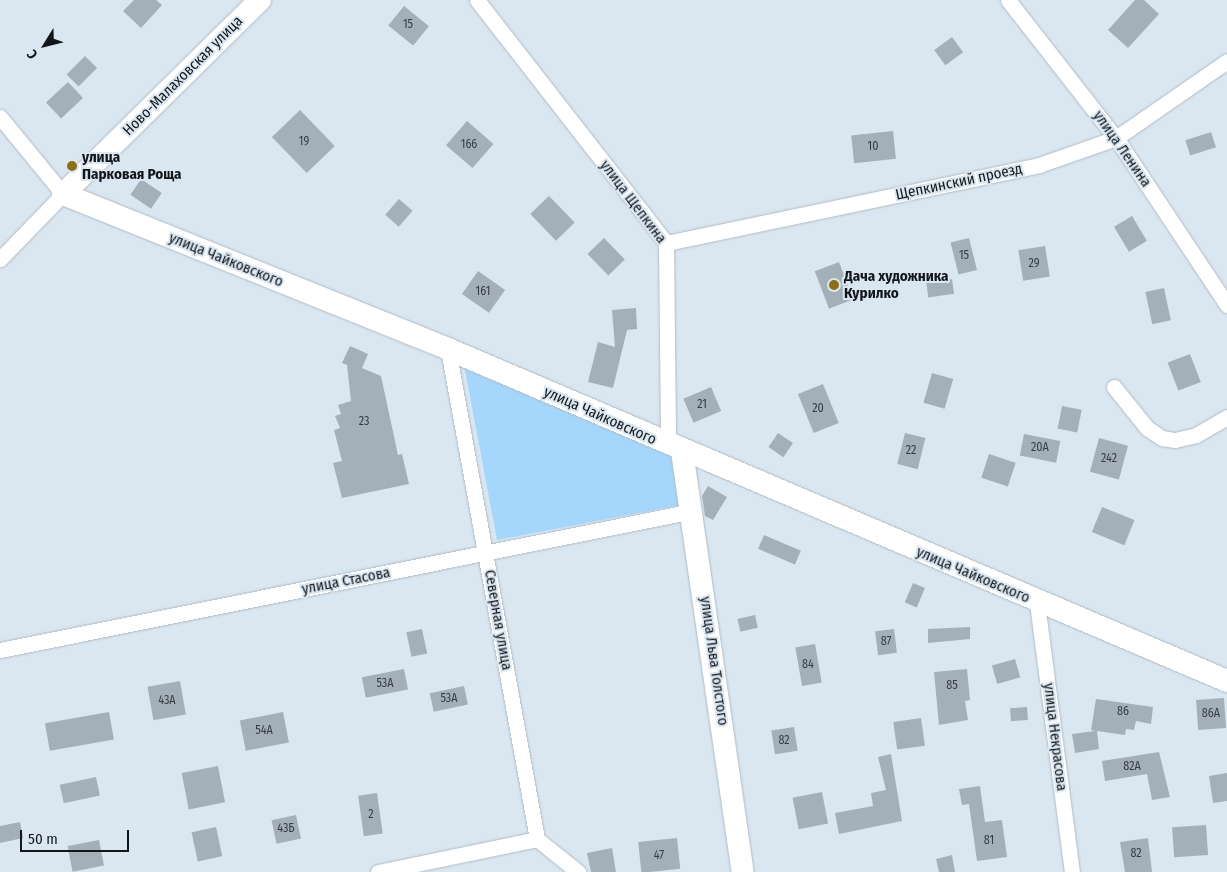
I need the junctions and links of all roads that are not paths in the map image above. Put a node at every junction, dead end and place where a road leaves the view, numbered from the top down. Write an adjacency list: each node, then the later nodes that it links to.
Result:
1 (260, 0): 7 (street, Ново-Малаховская улица)
2 (477, 0): 8 (street, улица Щепкина)
3 (1008, 0): 6 (street, улица Ленина)
4 (1227, 61): 6 (street, Щепкинский проезд)
5 (0, 117): 7 (street, улица Чайковского)
6 (1116, 138): 8 (street, Щепкинский проезд); 10 (street, улица Ленина)
7 (63, 194): 9 (street, Ново-Малаховская улица); 11 (street, улица Чайковского)
8 (666, 244): 14 (street, улица Щепкина)
9 (0, 259)
10 (1227, 304)
11 (448, 349): 14 (street, улица Чайковского); 16 (street, Северная улица)
12 (1114, 387): 13 (street)
13 (1227, 418)
14 (675, 448): 15 (street, улица Льва Толстого); 17 (street, улица Чайковского)
15 (693, 511): 16 (street, улица Стасова); 23 (street, улица Льва Толстого)
16 (487, 552): 18 (street, улица Стасова); 20 (street, Северная улица)
17 (1037, 603): 19 (street, улица Чайковского); 24 (street, улица Некрасова)
18 (0, 650)
19 (1227, 681)
20 (537, 839): 21 (street); 22 (street)
21 (378, 872)
22 (578, 872)
23 (743, 872)
24 (1072, 872)

